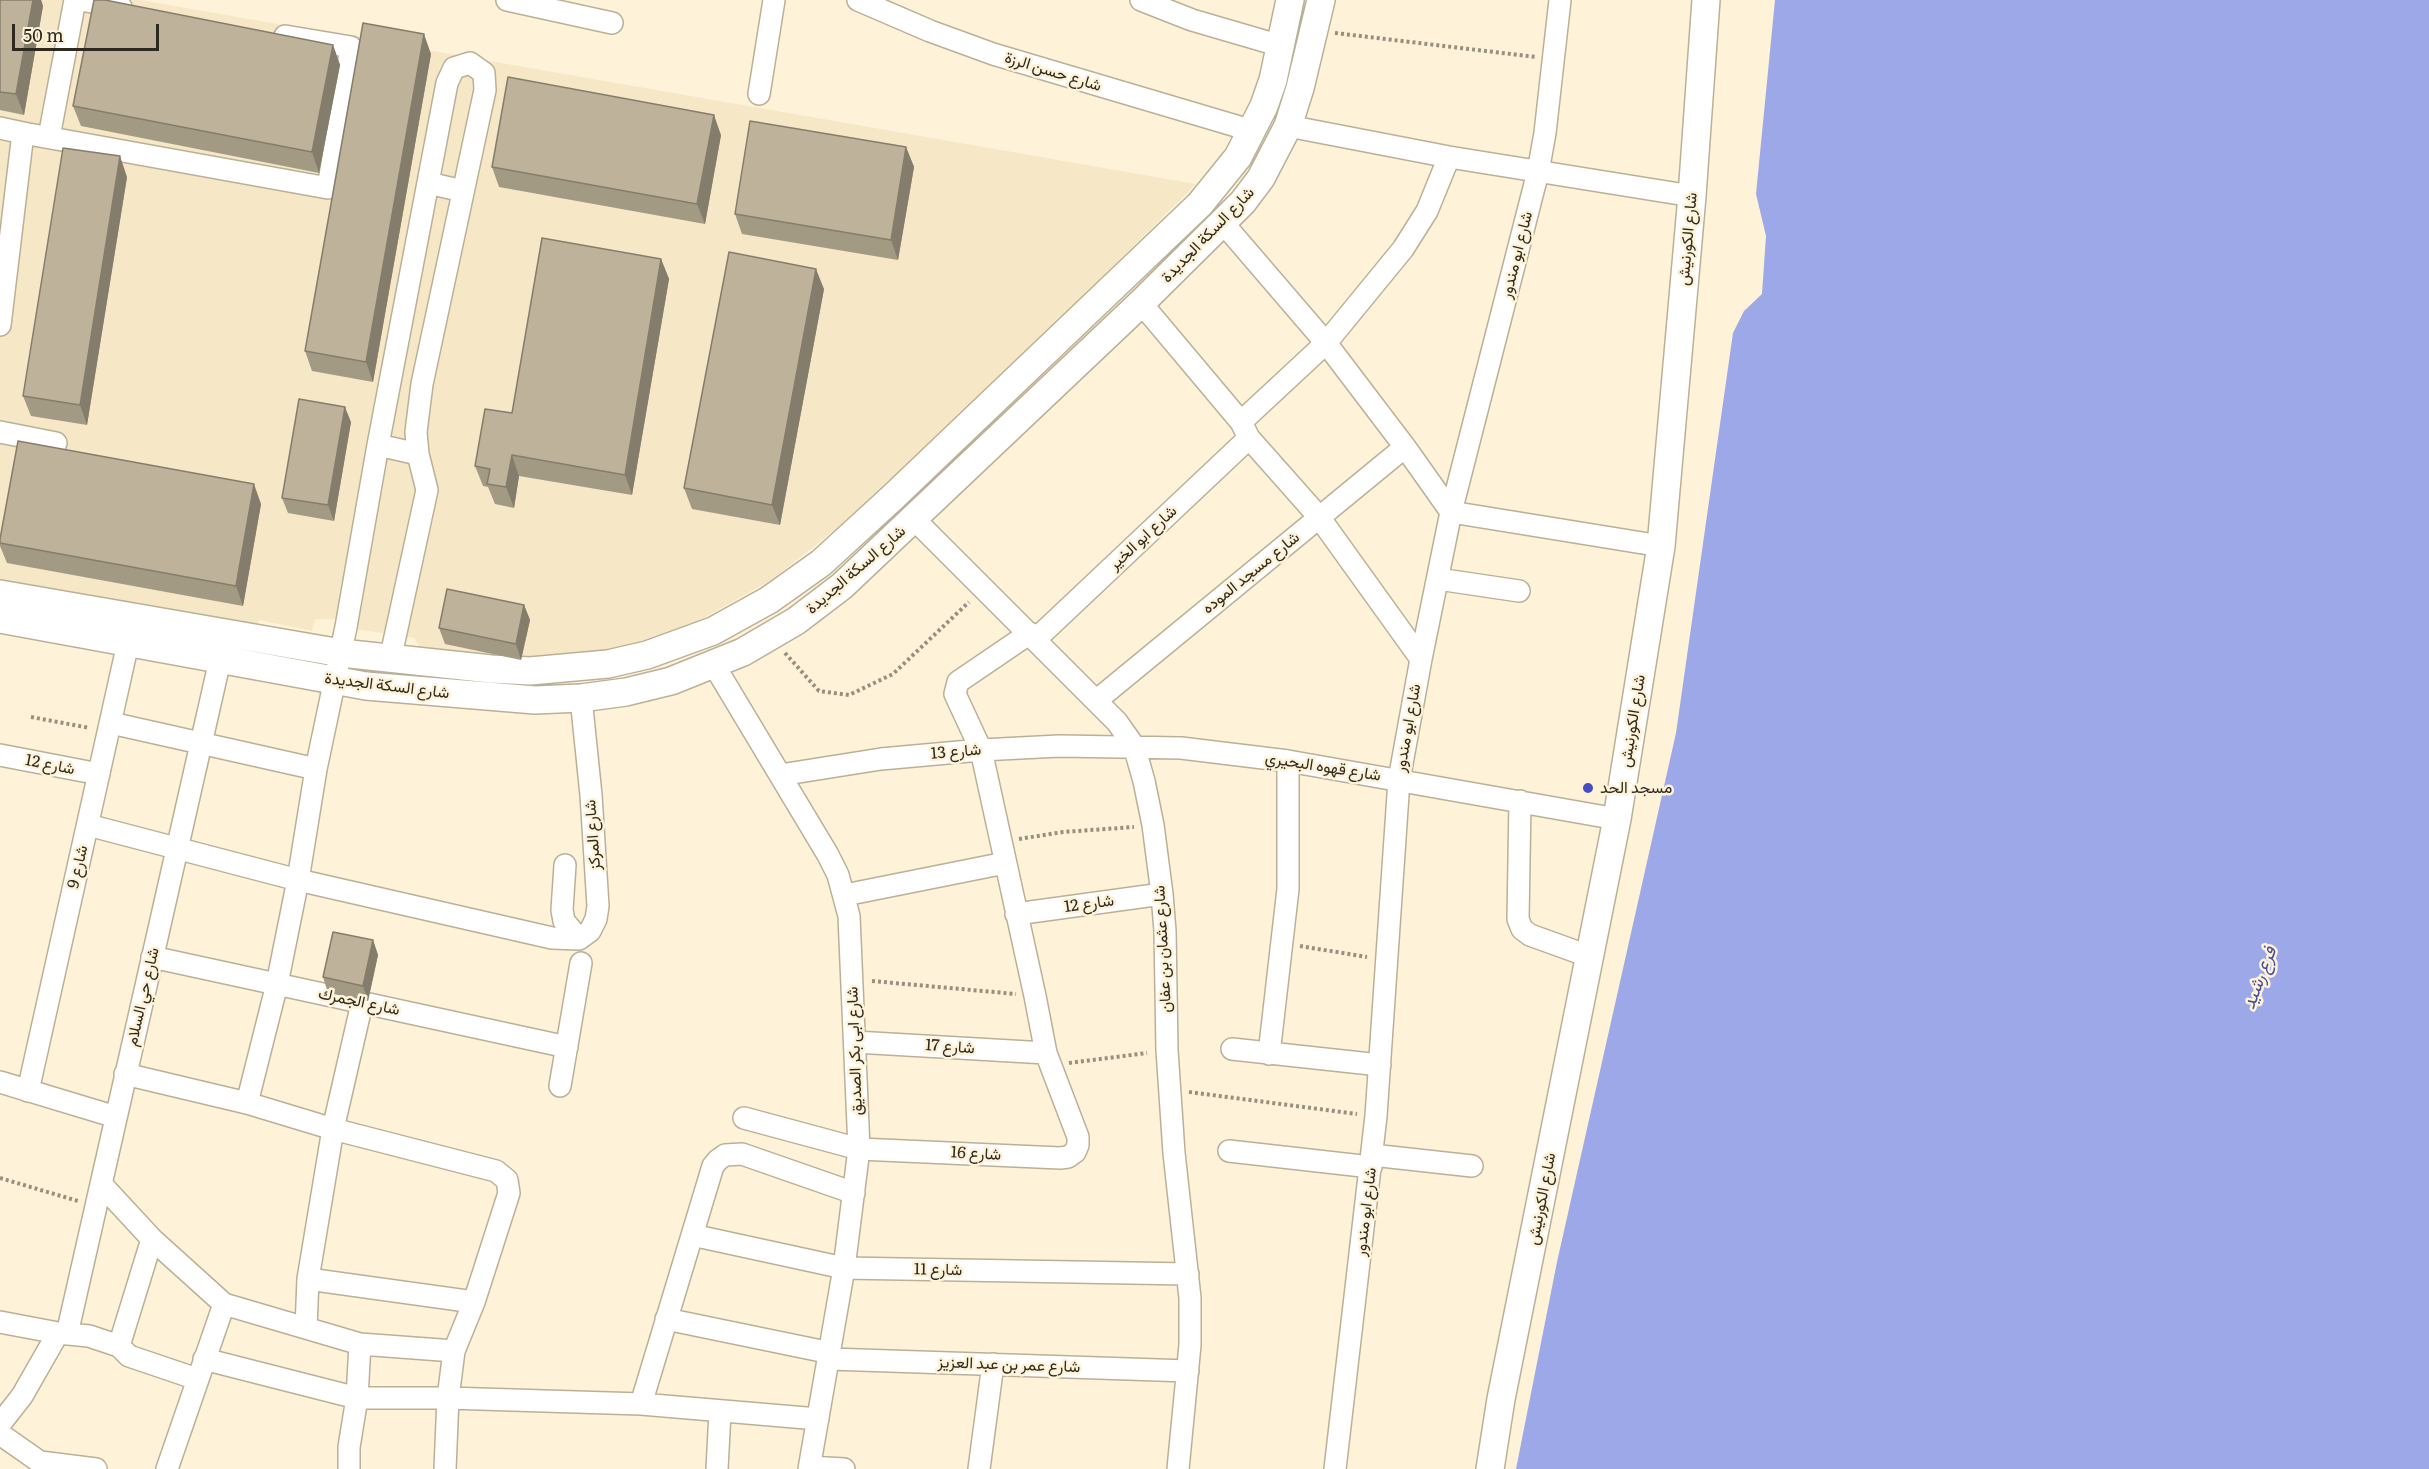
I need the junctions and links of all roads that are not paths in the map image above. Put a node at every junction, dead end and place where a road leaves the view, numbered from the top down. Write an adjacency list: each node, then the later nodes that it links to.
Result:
1 (75, 0): 21 (street)
2 (80, 0): 12 (street)
3 (507, 0): 13 (street)
4 (774, 0): 16 (street)
5 (858, 0): 11 (street, شارع حسن الرزة)
6 (1141, 0): 15 (street)
7 (1290, 0): 15 (main road, شارع السكة الجديدة)
8 (1321, 0): 17 (main road, شارع السكة الجديدة)
9 (1560, 0): 23 (street, شارع ابو مندور)
10 (1706, 0): 26 (main road, شارع الكورنيش)
11 (904, 9): 19 (street, شارع حسن الرزة)
12 (139, 10)
13 (612, 23)
14 (269, 33): 21 (street)
15 (1281, 46): 19 (main road, شارع السكة الجديدة)
16 (759, 94)
17 (1288, 126): 22 (street); 27 (main road, شارع السكة الجديدة)
18 (0, 128): 20 (street)
19 (1252, 132): 50 (main road, شارع السكة الجديدة)
20 (23, 133): 21 (street); 29 (street)
21 (49, 137)
22 (1449, 157): 23 (street); 30 (street, شارع ابو الخير)
23 (1538, 172): 26 (street); 37 (street, شارع ابو مندور)
24 (428, 183): 25 (street); 25 (street); 34 (street)
25 (463, 191): 36 (street)
26 (1692, 196): 40 (main road, شارع الكورنيش)
27 (1223, 223): 28 (main road, شارع السكة الجديدة); 30 (street)
28 (1141, 303): 31 (street); 39 (main road, شارع السكة الجديدة)
29 (0, 325)
30 (1326, 343): 31 (street, شارع ابو الخير); 35 (street)
31 (1245, 430): 38 (street); 45 (street, شارع ابو الخير)
32 (0, 432): 33 (street)
33 (56, 443)
34 (378, 445): 36 (street); 47 (street)
35 (1405, 447): 37 (street); 38 (street, شارع مسجد الموده)
36 (418, 454): 50 (street)
37 (1451, 512): 40 (street); 41 (street, شارع ابو مندور)
38 (1319, 517): 48 (street); 54 (street, شارع مسجد الموده)
39 (915, 520): 45 (street, شارع عثمان بن عفان); 51 (main road, شارع السكة الجديدة)
40 (1661, 546): 66 (main road, شارع الكورنيش)
41 (1438, 579): 42 (street); 48 (street, شارع ابو مندور)
42 (1520, 591)
43 (0, 594): 47 (main road, شارع السكة الجديدة)
44 (0, 619): 46 (main road, شارع السكة الجديدة)
45 (1033, 636): 54 (street, شارع عثمان بن عفان); 58 (street, شارع ابو الخير)
46 (128, 643): 49 (main road, شارع السكة الجديدة); 55 (street, شارع 9)
47 (341, 653): 50 (main road, شارع السكة الجديدة); 52 (street)
48 (1421, 659): 64 (street, شارع ابو مندور)
49 (220, 660): 52 (main road, شارع السكة الجديدة); 56 (street, شارع حي السلام)
50 (390, 660)
51 (714, 665): 53 (main road, شارع السكة الجديدة); 63 (street, شارع ابى بكر الصديق)
52 (334, 681): 53 (main road, شارع السكة الجديدة); 61 (street)
53 (581, 698): 75 (street, شارع المركز)
54 (1097, 700): 57 (street, شارع عثمان بن عفان)
55 (110, 727): 56 (street); 62 (street, شارع 9)
56 (200, 744): 61 (street); 68 (street, شارع حي السلام)
57 (1134, 746): 58 (street, شارع 13); 60 (street, شارع قهوه البحيري); 72 (street, شارع عثمان بن عفان)
58 (981, 750): 63 (street, شارع 13); 69 (street)
59 (0, 756): 62 (street, شارع 12)
60 (1288, 761): 64 (street, شارع قهوه البحيري); 84 (street)
61 (316, 769): 71 (street)
62 (99, 774): 67 (street, شارع 9)
63 (780, 775): 73 (street, شارع ابى بكر الصديق)
64 (1399, 780): 65 (street, شارع قهوه البحيري); 86 (street, شارع ابو مندور)
65 (1520, 801): 66 (street, شارع قهوه البحيري); 77 (street)
66 (1617, 819): 77 (main road, شارع الكورنيش)
67 (88, 825): 68 (street); 90 (street, شارع 9)
68 (177, 847): 71 (street); 76 (street, شارع حي السلام)
69 (1005, 863): 73 (street); 74 (street)
70 (565, 865): 75 (street)
71 (298, 880): 75 (street); 79 (street)
72 (1162, 894): 74 (street, شارع 12); 104 (street, شارع عثمان بن عفان)
73 (845, 895): 81 (street, شارع ابى بكر الصديق)
74 (1016, 914): 85 (street)
75 (579, 939)
76 (152, 957): 79 (street, شارع الجمرك); 87 (street, شارع حي السلام)
77 (1591, 957): 137 (main road, شارع الكورنيش)
78 (581, 963): 82 (street)
79 (277, 984): 80 (street, شارع الجمرك); 91 (street)
80 (362, 1003): 82 (street, شارع الجمرك); 94 (street)
81 (855, 1041): 85 (street, شارع 17); 95 (street, شارع ابى بكر الصديق)
82 (567, 1047): 89 (street)
83 (1232, 1049): 84 (street)
84 (1269, 1054): 86 (street)
85 (1048, 1060): 95 (street, شارع 16)
86 (1380, 1065): 97 (street, شارع ابو مندور)
87 (125, 1074): 91 (street); 92 (street, شارع حي السلام)
88 (0, 1082): 90 (street)
89 (560, 1086)
90 (28, 1091): 92 (street)
91 (248, 1103): 94 (street)
92 (116, 1117): 99 (street, شارع حي السلام)
93 (744, 1118): 95 (street)
94 (333, 1130): 105 (street); 106 (street)
95 (859, 1149): 100 (street, شارع ابى بكر الصديق)
96 (1229, 1151): 97 (street)
97 (1372, 1161): 98 (street); 136 (street, شارع ابو مندور)
98 (1472, 1166)
99 (100, 1184): 102 (street); 111 (street, شارع حي السلام)
100 (854, 1193): 101 (street); 103 (street, شارع ابى بكر الصديق)
101 (692, 1235): 103 (street, شارع 11); 108 (street)
102 (152, 1239): 107 (street); 113 (street)
103 (844, 1268): 104 (street, شارع 11); 115 (street, شارع ابى بكر الصديق)
104 (1188, 1274): 118 (street, شارع عثمان بن عفان)
105 (308, 1279): 106 (street); 110 (street)
106 (474, 1302): 114 (street)
107 (224, 1304): 110 (street); 117 (street)
108 (666, 1319): 115 (street, شارع عمر بن عبد العزيز); 121 (street)
109 (0, 1322): 111 (street)
110 (306, 1328): 112 (street)
111 (62, 1334): 113 (street); 124 (street, شارع حي السلام)
112 (360, 1344): 114 (street); 119 (street)
113 (118, 1346): 117 (street)
114 (454, 1351): 120 (street)
115 (830, 1356): 116 (street, شارع عمر بن عبد العزيز); 123 (street, شارع ابى بكر الصديق)
116 (993, 1364): 118 (street, شارع عمر بن عبد العزيز); 134 (street)
117 (200, 1369): 119 (street); 129 (street)
118 (1188, 1371): 135 (street, شارع عثمان بن عفان)
119 (357, 1398): 120 (street); 130 (street)
120 (448, 1398): 121 (street); 131 (street)
121 (640, 1404): 122 (street)
122 (720, 1412): 123 (street); 132 (street)
123 (818, 1419): 127 (street, شارع ابى بكر الصديق)
124 (0, 1424)
125 (0, 1434): 126 (street)
126 (40, 1465): 128 (street)
127 (809, 1468): 133 (street)
128 (96, 1469)
129 (167, 1469)
130 (350, 1469)
131 (445, 1469)
132 (717, 1469)
133 (844, 1469)
134 (979, 1469)
135 (1179, 1469)
136 (1335, 1469)
137 (1491, 1469)

